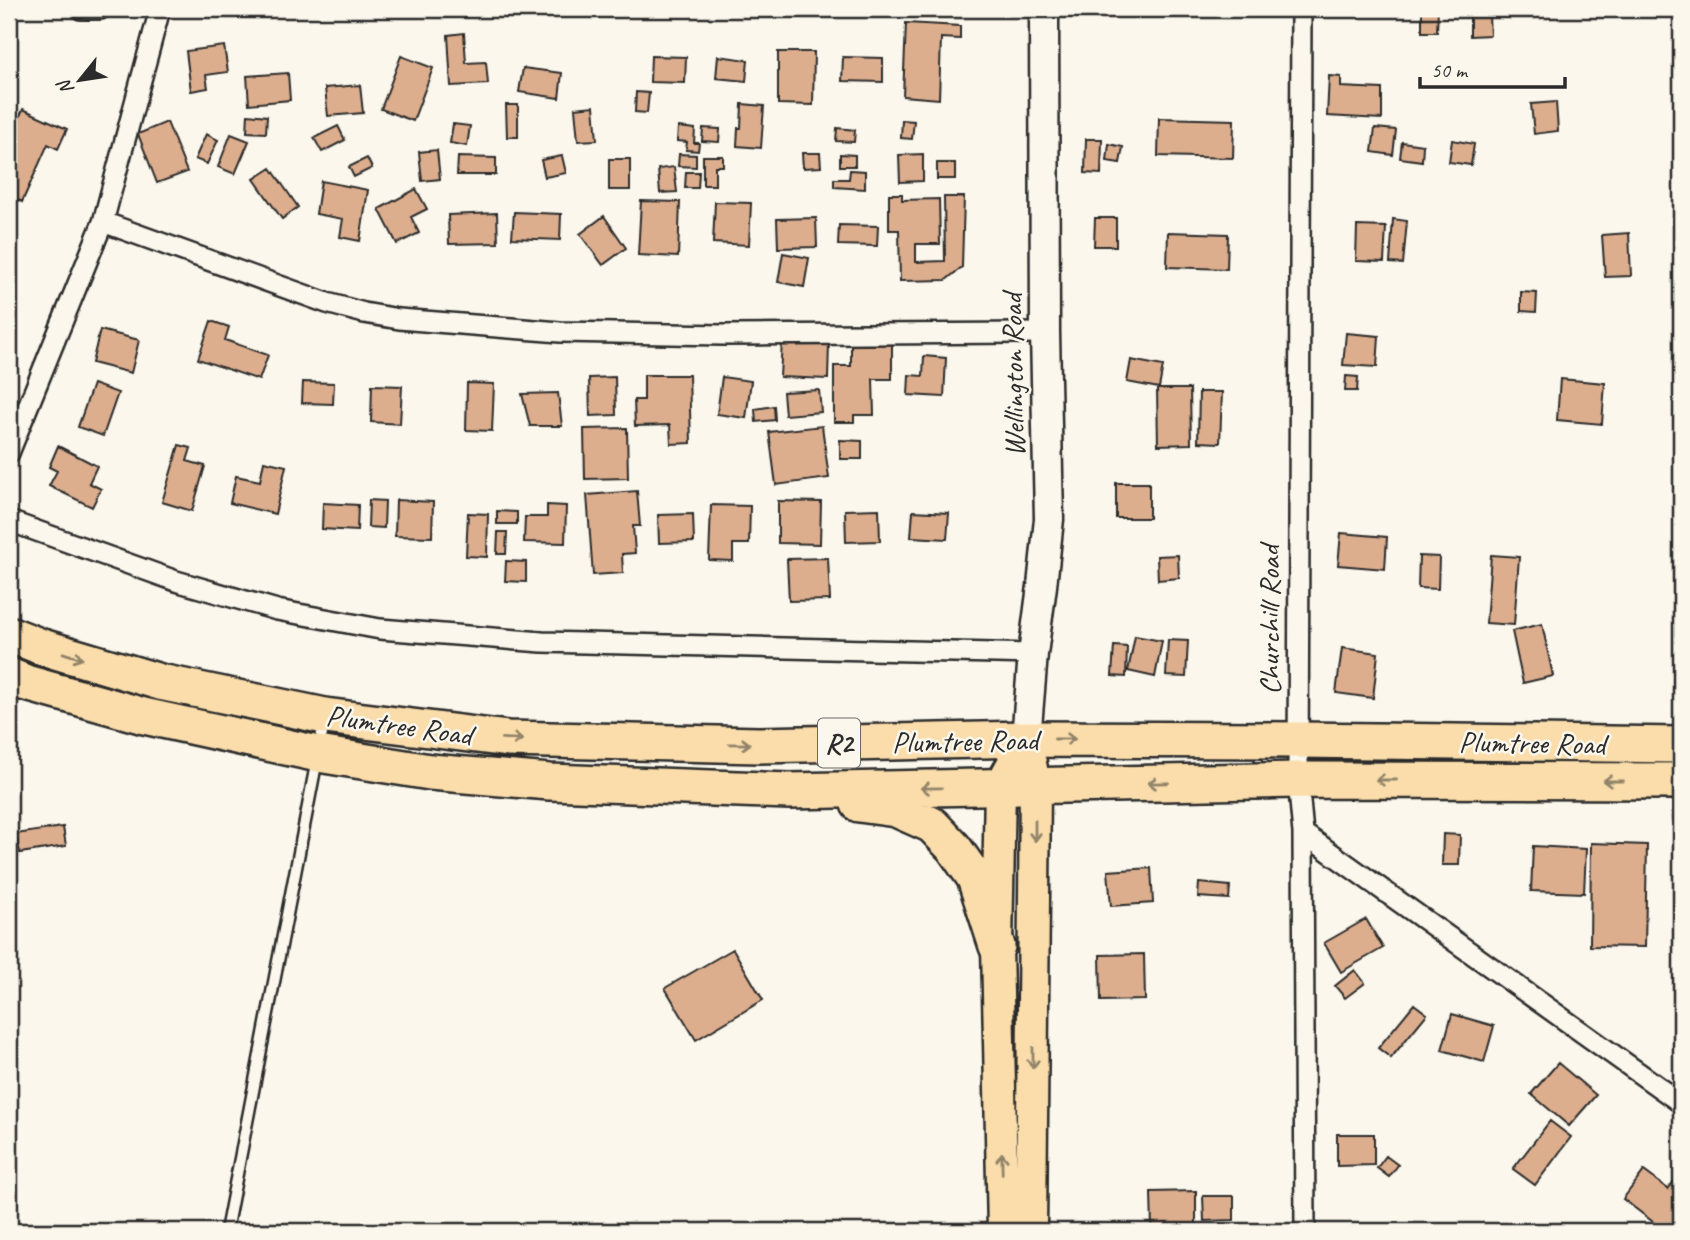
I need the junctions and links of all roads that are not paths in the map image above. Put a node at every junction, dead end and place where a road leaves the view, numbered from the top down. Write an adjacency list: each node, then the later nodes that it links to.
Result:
1 (80, 9): 2 (street)
2 (100, 9)
3 (160, 9): 6 (street)
4 (1044, 9): 7 (main road, Wellington Road)
5 (1301, 9): 15 (street, Churchill Road)
6 (103, 222): 7 (street); 8 (street)
7 (1045, 333): 11 (main road, Wellington Road)
8 (9, 453)
9 (9, 522): 11 (street)
10 (9, 634): 13 (highway, Plumtree Road / R2, one-way to 13)
11 (1033, 654): 14 (main road, Wellington Road)
12 (9, 676): 17 (highway, Plumtree Road / R2)
13 (325, 716): 14 (highway, Plumtree Road / R2, one-way to 14); 17 (lane)
14 (1026, 739): 15 (highway, Plumtree Road / R2, one-way to 15); 20 (main road); 21 (main road)
15 (1298, 740): 16 (highway, Plumtree Road / R2); 18 (street, Churchill Road)
16 (1681, 745)
17 (318, 754): 22 (highway, Plumtree Road / R2); 26 (lane)
18 (1298, 780): 19 (highway, Plumtree Road / R2, one-way to 18); 21 (highway, Plumtree Road / R2, one-way to 21); 23 (street, Churchill Road)
19 (1681, 781)
20 (1000, 786): 21 (highway, Plumtree Road / R2); 22 (highway, Plumtree Road / R2, one-way to 22); 24 (main road)
21 (1035, 786): 28 (main road, one-way to 28)
22 (790, 792): 24 (highway)
23 (1303, 833): 25 (street); 29 (street, Churchill Road)
24 (997, 946): 27 (main road, one-way to 24)
25 (1681, 1103)
26 (226, 1231)
27 (1003, 1231)
28 (1031, 1231)
29 (1305, 1231)

